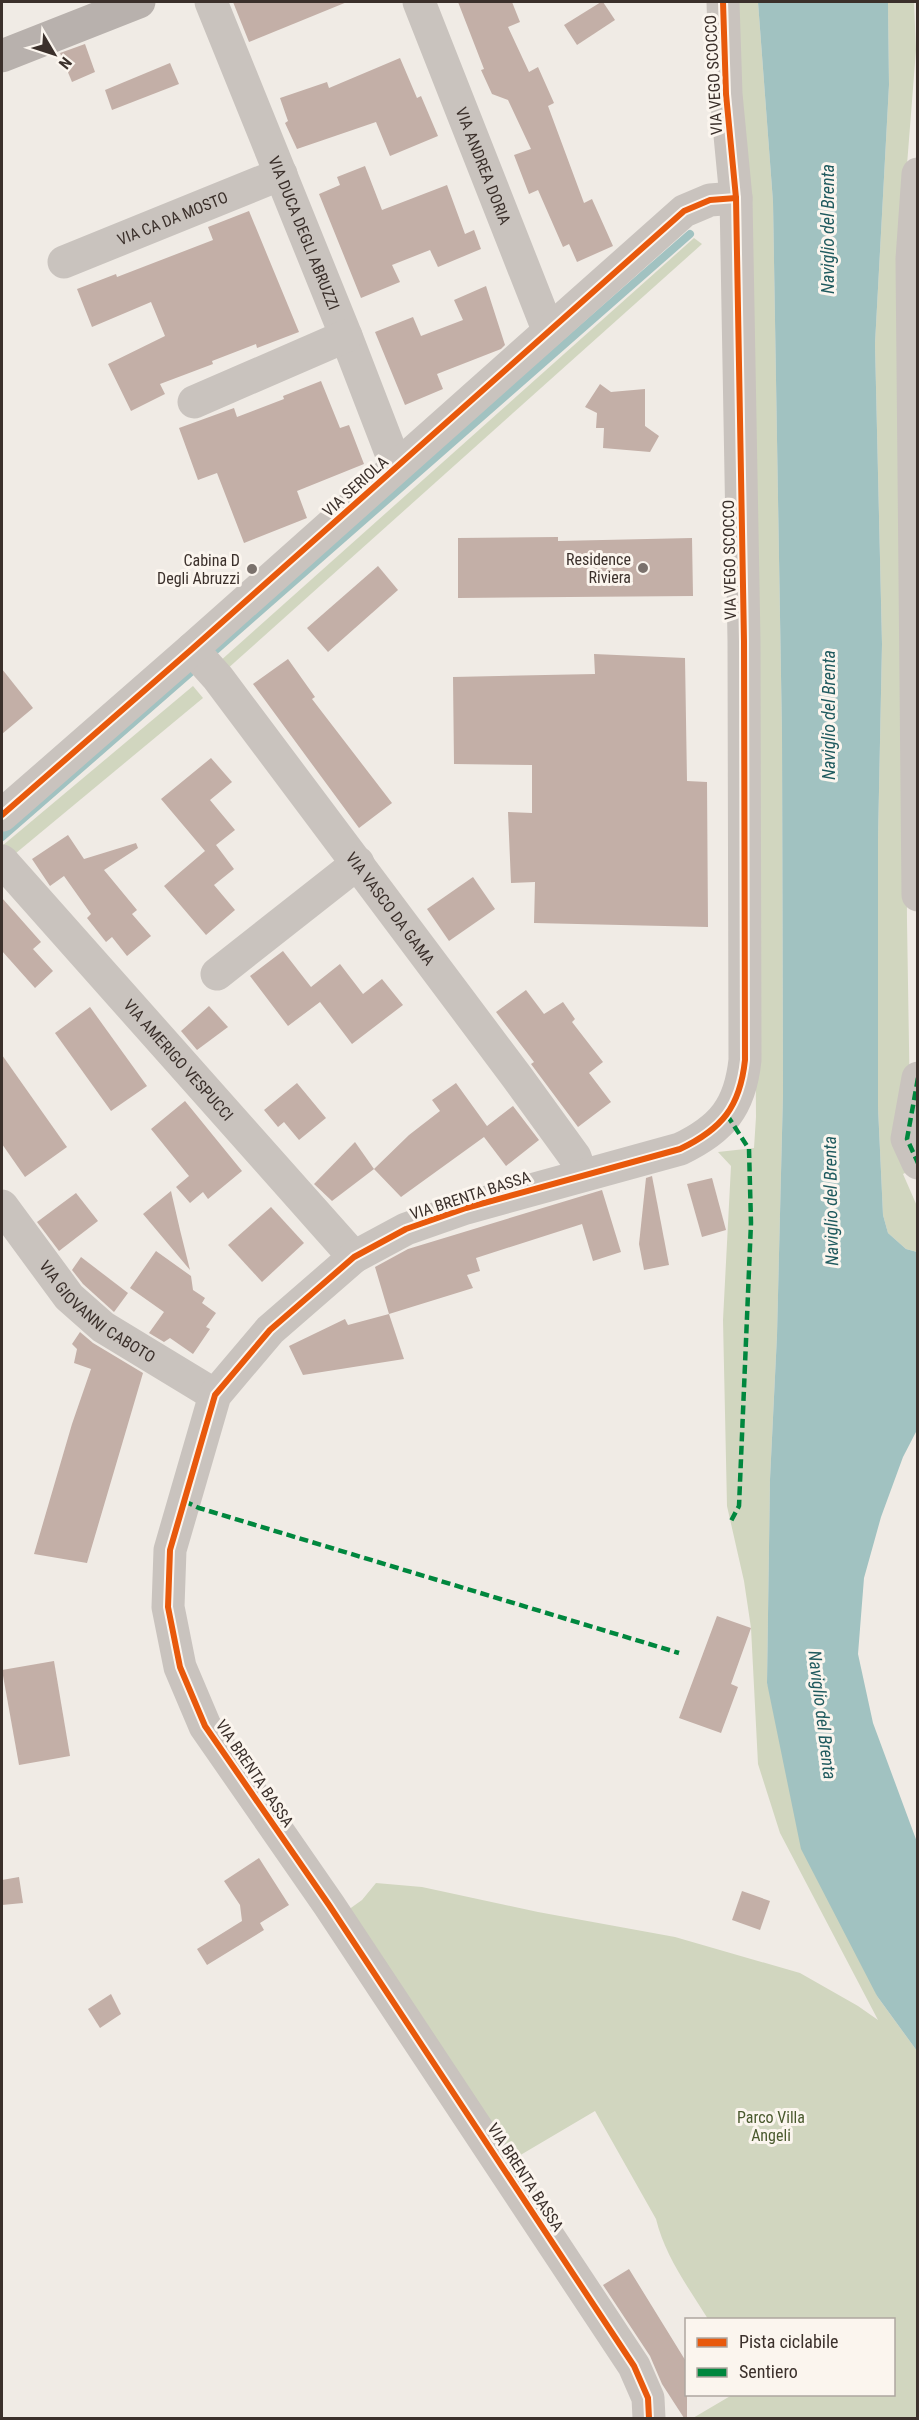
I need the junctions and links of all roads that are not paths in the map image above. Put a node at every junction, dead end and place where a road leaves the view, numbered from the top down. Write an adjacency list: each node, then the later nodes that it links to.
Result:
1 (139, 2): 5 (main road)
2 (211, 2): 6 (street, VIA DUCA DEGLI ABRUZZI)
3 (419, 2): 11 (street, VIA ANDREA DORIA)
4 (723, 2): 8 (street, VIA VEGO SCOCCO)
5 (2, 56)
6 (281, 174): 10 (street, VIA CA DA MOSTO); 12 (street, VIA DUCA DEGLI ABRUZZI)
7 (918, 174): 9 (street)
8 (736, 198): 11 (street, VIA SERIOLA); 23 (street, VIA VEGO SCOCCO)
9 (915, 259): 14 (street)
10 (64, 262)
11 (550, 328): 15 (street, VIA SERIOLA)
12 (346, 336): 13 (street); 15 (street, VIA DUCA DEGLI ABRUZZI)
13 (194, 402)
14 (915, 461): 20 (street)
15 (398, 465): 16 (street, VIA SERIOLA)
16 (203, 661): 17 (street, VIA SERIOLA); 19 (street, VIA VASCO DA GAMA)
17 (2, 815)
18 (2, 862): 27 (street, VIA AMERIGO VESPUCCI)
19 (358, 863): 21 (street); 25 (street, VIA VASCO DA GAMA)
20 (918, 894)
21 (217, 974)
22 (918, 1078): 24 (street)
23 (727, 1115): 25 (street, VIA BRENTA BASSA)
24 (918, 1163)
25 (581, 1174): 27 (street, VIA BRENTA BASSA)
26 (2, 1206): 28 (street, VIA GIOVANNI CABOTO)
27 (354, 1257): 28 (street, VIA BRENTA BASSA)
28 (214, 1395): 29 (street, VIA BRENTA BASSA)
29 (649, 2418)

